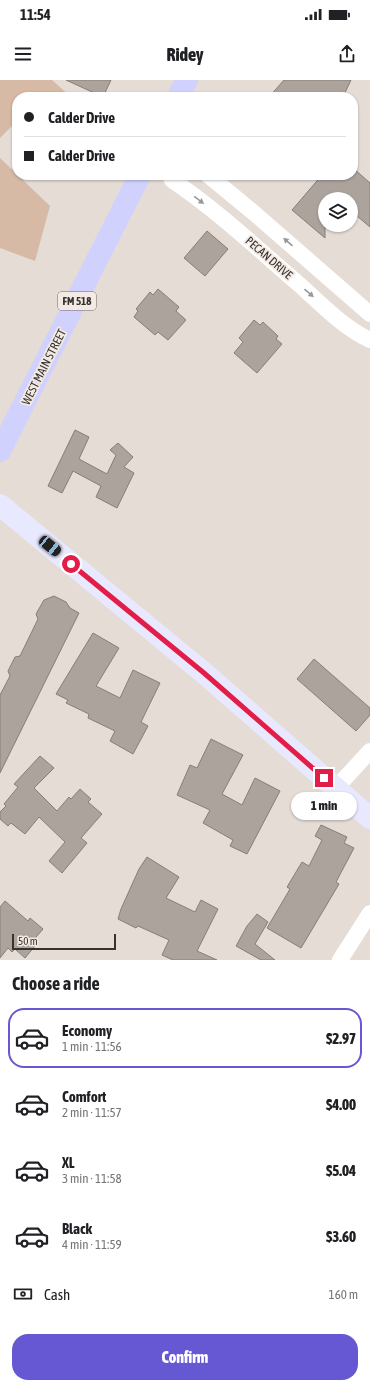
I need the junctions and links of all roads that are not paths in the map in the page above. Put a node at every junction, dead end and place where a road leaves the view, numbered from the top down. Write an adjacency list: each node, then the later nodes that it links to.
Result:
1 (187, 80): 2 (main road)
2 (181, 92)
3 (137, 180): 8 (main road, WEST MAIN STREET / FM 518)
4 (172, 180): 7 (street, PECAN DRIVE, one-way to 7)
5 (214, 180): 6 (street, PECAN DRIVE, one-way to 5)
6 (370, 314)
7 (370, 340)
8 (0, 451)
9 (0, 505): 11 (street)
10 (370, 751): 11 (street)
11 (336, 788): 12 (street)
12 (370, 818)
13 (370, 913): 14 (street)
14 (340, 960)

